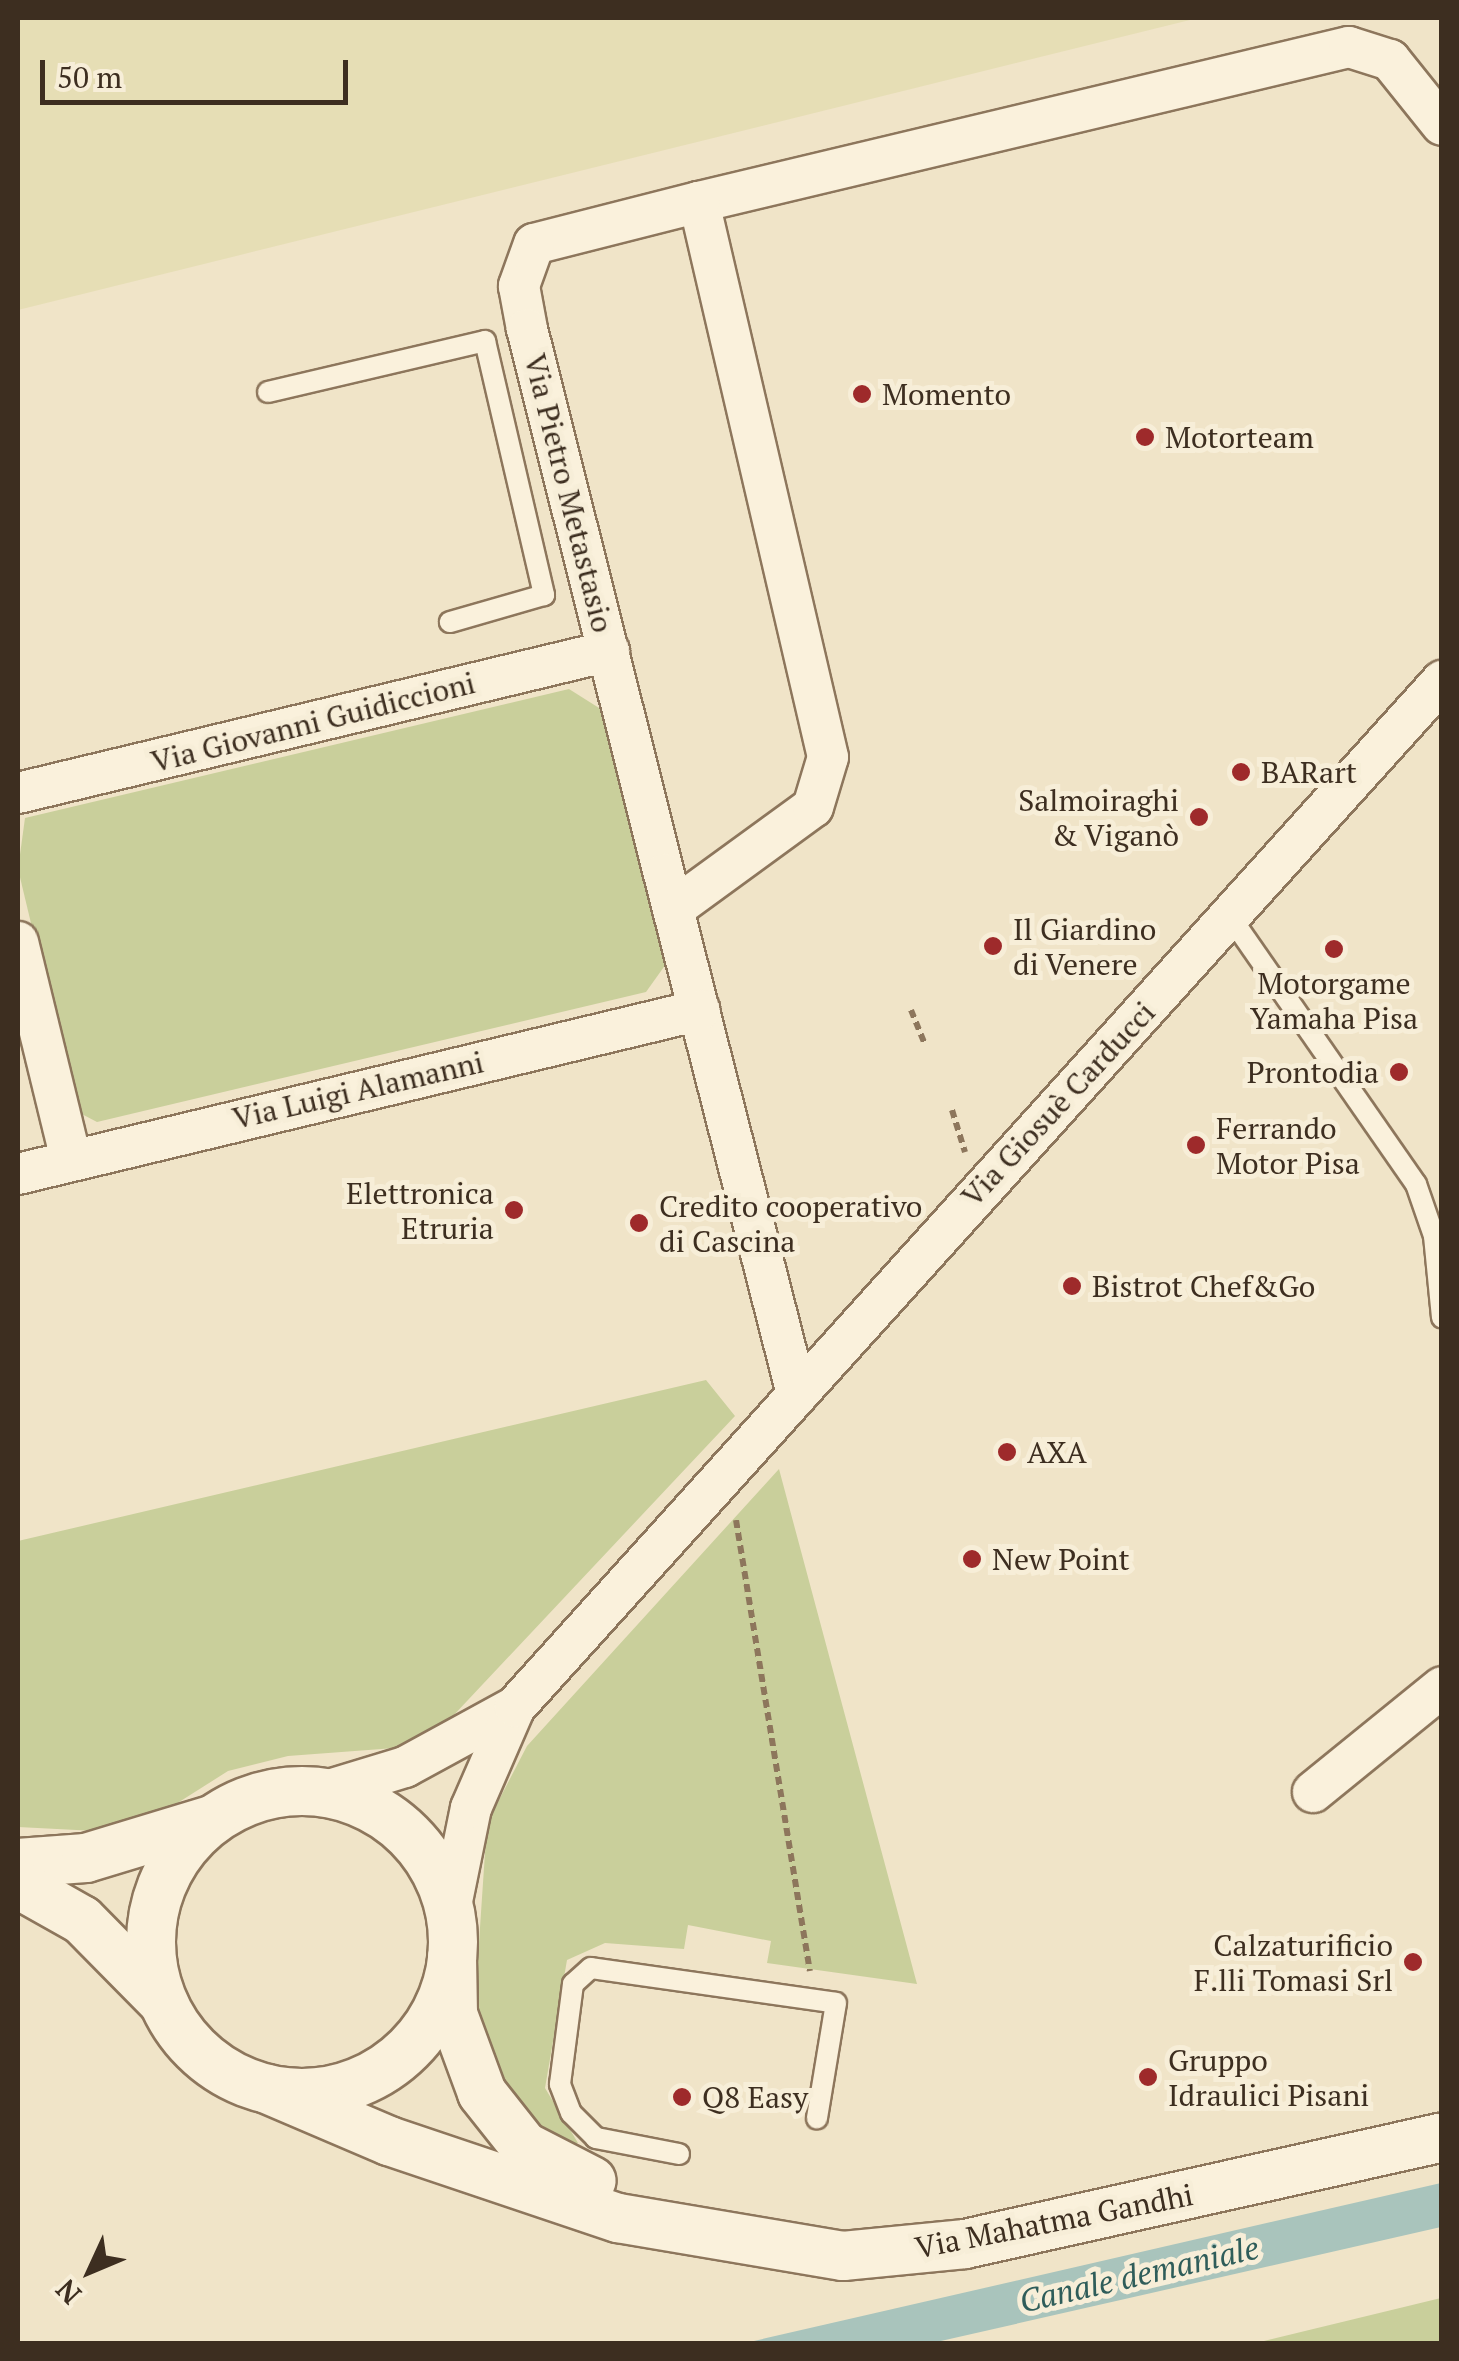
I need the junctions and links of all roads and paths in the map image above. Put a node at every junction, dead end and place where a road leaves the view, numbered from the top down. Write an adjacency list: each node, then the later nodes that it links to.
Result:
1 (1382, 33): 2 (street, Via Pietro Metastasio); 3 (street, Via Pietro Metastasio)
2 (1442, 125)
3 (699, 202): 4 (street, Via Pietro Metastasio); 11 (street)
4 (528, 332): 5 (lane); 8 (street, Via Pietro Metastasio)
5 (484, 341): 6 (lane); 7 (lane)
6 (268, 392)
7 (450, 622)
8 (609, 652): 10 (street, Via Giovanni Guidiccioni); 11 (street, Via Pietro Metastasio)
9 (1442, 682): 12 (street, Via Giosuè Carducci)
10 (18, 793)
11 (673, 909): 14 (street, Via Pietro Metastasio)
12 (1230, 918): 19 (lane); 20 (street, Via Giosuè Carducci)
13 (18, 942): 17 (street)
14 (700, 1010): 17 (street, Via Luigi Alamanni); 20 (street, Via Pietro Metastasio)
15 (911, 1010): 16 (path)
16 (924, 1044)
17 (70, 1156): 18 (street, Via Luigi Alamanni)
18 (18, 1174)
19 (1442, 1318)
20 (796, 1394): 23 (street, Via Giosuè Carducci)
21 (734, 1506): 32 (path)
22 (1442, 1687): 25 (street)
23 (515, 1707): 24 (street, Via Giosuè Carducci); 29 (street, Via Giosuè Carducci)
24 (323, 1792): 26 (street); 29 (street)
25 (1314, 1792)
26 (210, 1820): 27 (street); 31 (street)
27 (18, 1863)
28 (18, 1884): 31 (street)
29 (450, 1911): 30 (street)
30 (452, 1958): 33 (street); 34 (street, Via Mahatma Gandhi)
31 (164, 2003): 33 (street)
32 (836, 2003): 35 (lane); 37 (lane)
33 (267, 2089): 36 (street, Via Mahatma Gandhi)
34 (1442, 2111)
35 (817, 2118)
36 (1442, 2137)
37 (679, 2154)

